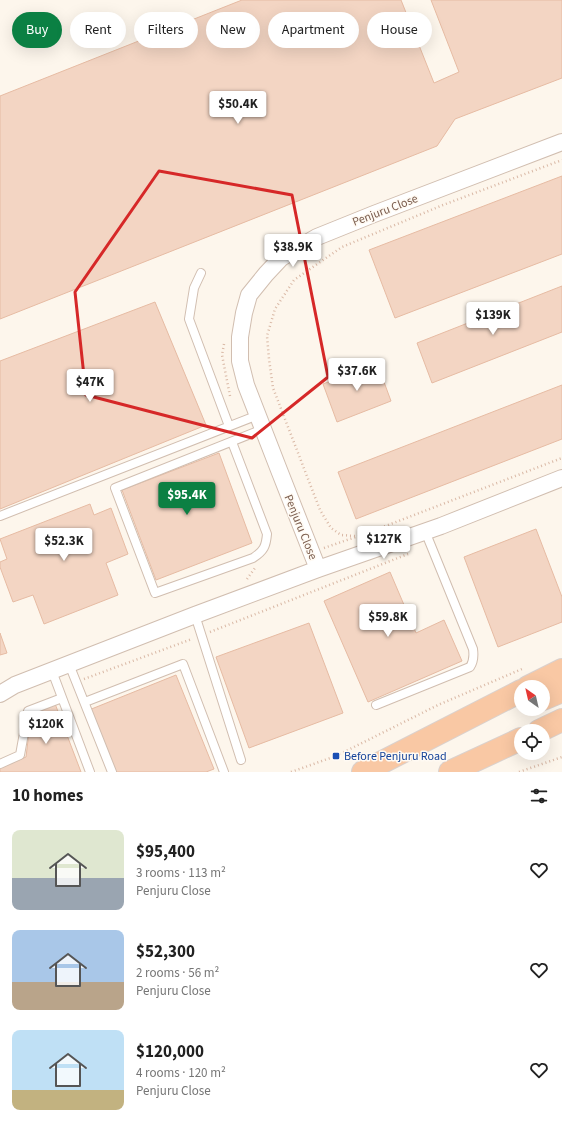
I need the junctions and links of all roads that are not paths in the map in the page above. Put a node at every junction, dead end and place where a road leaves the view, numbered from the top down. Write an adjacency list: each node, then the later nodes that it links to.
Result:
1 (562, 142): 3 (street, Penjuru Close)
2 (201, 273): 4 (lane)
3 (258, 415): 4 (lane); 5 (street, Penjuru Close)
4 (232, 425): 8 (lane)
5 (263, 430): 6 (lane); 10 (street, Penjuru Close)
6 (232, 442): 6 (lane)
7 (562, 478): 9 (street, Penjuru Close)
8 (0, 516)
9 (428, 538): 10 (street, Penjuru Close); 22 (lane)
10 (318, 569): 11 (street, Penjuru Close)
11 (195, 615): 12 (street, Penjuru Close); 30 (lane)
12 (69, 664): 14 (street, Penjuru Close); 21 (lane)
13 (562, 670): 15 (highway)
14 (52, 671): 17 (street, Penjuru Close); 20 (lane)
15 (527, 677)
16 (562, 691): 19 (highway)
17 (0, 694)
18 (514, 694): 36 (highway)
19 (550, 696)
20 (62, 698): 31 (lane); 33 (lane)
21 (85, 702): 34 (lane); 35 (lane)
22 (376, 705)
23 (514, 711): 37 (highway)
24 (562, 720): 25 (highway)
25 (550, 726)
26 (562, 736): 27 (highway)
27 (550, 740)
28 (514, 742): 32 (highway)
29 (514, 752): 32 (highway)
30 (241, 760)
31 (0, 764)
32 (458, 768)
33 (90, 772)
34 (112, 772)
35 (224, 772)
36 (364, 772)
37 (368, 772)

